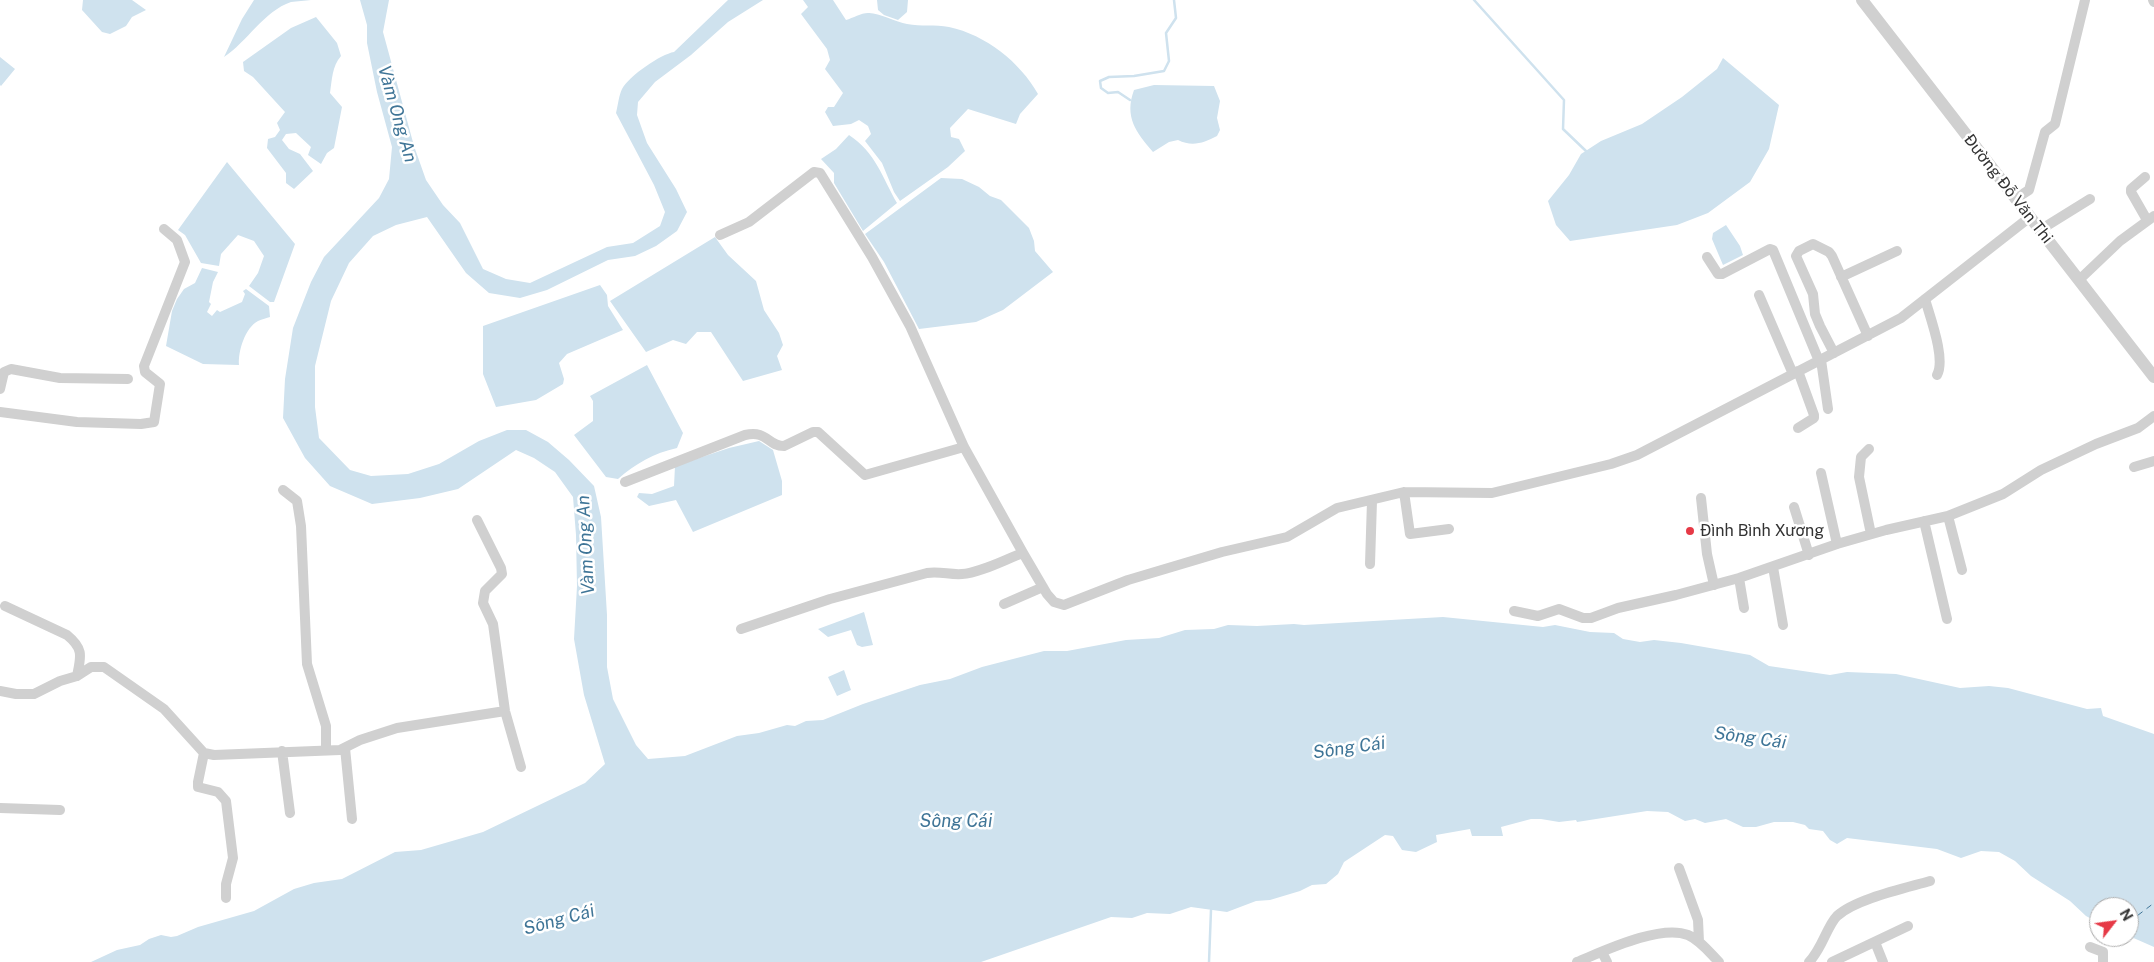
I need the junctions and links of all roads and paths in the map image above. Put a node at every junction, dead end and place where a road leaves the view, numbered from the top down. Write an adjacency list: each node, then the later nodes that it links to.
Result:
1 (1862, 0): 4 (street, Đường Đỗ Văn Thi)
2 (2085, 0): 4 (street)
3 (2145, 177): 7 (street)
4 (2015, 198): 6 (street, Đường Đỗ Văn Thi)
5 (2090, 199): 9 (street)
6 (2030, 217): 9 (street, Đường Đỗ Văn Thi); 16 (street)
7 (2151, 218): 14 (street)
8 (164, 229): 26 (street)
9 (2040, 230): 14 (street, Đường Đỗ Văn Thi)
10 (720, 235): 29 (street)
11 (1897, 251): 13 (street)
12 (1707, 256): 19 (street)
13 (1841, 277): 17 (street); 18 (street)
14 (2079, 280): 22 (street, Đường Đỗ Văn Thi)
15 (1759, 295): 20 (street)
16 (1925, 299): 17 (street); 21 (street)
17 (1868, 336): 18 (street)
18 (1834, 353): 19 (street)
19 (1820, 361): 20 (street); 25 (street)
20 (1795, 373): 28 (street); 36 (street)
21 (1937, 375)
22 (2154, 377)
23 (128, 380): 24 (street)
24 (0, 389)
25 (1828, 409)
26 (0, 412)
27 (2154, 416): 40 (street)
28 (1798, 428)
29 (964, 447): 34 (street); 46 (street)
30 (1869, 448): 44 (street)
31 (2154, 461): 32 (street)
32 (2134, 467)
33 (1821, 473): 45 (street)
34 (625, 482)
35 (283, 490): 65 (street)
36 (1404, 492): 38 (street); 43 (street)
37 (1701, 498): 52 (street)
38 (1372, 501): 48 (street); 53 (street)
39 (1794, 507): 47 (street)
40 (1948, 516): 42 (street); 50 (street)
41 (477, 520): 63 (street)
42 (1924, 521): 44 (street); 58 (street)
43 (1449, 529)
44 (1871, 534): 45 (street)
45 (1837, 544): 47 (street)
46 (1023, 552): 53 (street); 60 (street)
47 (1809, 555): 49 (street)
48 (1370, 564)
49 (1774, 567): 51 (street); 59 (street)
50 (1962, 570)
51 (1739, 578): 52 (street); 56 (street)
52 (1714, 585): 57 (street)
53 (1043, 587): 54 (street)
54 (1004, 604)
55 (5, 606): 61 (street)
56 (1744, 608)
57 (1514, 611)
58 (1947, 619)
59 (1783, 625)
60 (740, 629)
61 (78, 676): 62 (street); 67 (street)
62 (0, 691)
63 (505, 711): 64 (street); 68 (street)
64 (345, 748): 65 (street); 72 (street)
65 (326, 750): 66 (street)
66 (282, 751): 67 (street); 71 (street)
67 (204, 753): 75 (street)
68 (520, 767)
69 (0, 808): 70 (street)
70 (60, 810)
71 (290, 813)
72 (352, 819)
73 (1679, 868): 77 (street)
74 (1930, 882): 84 (street)
75 (226, 898)
76 (1908, 926): 78 (street)
77 (1699, 942): 80 (street); 83 (street)
78 (1874, 942): 85 (street); 86 (street)
79 (2090, 947): 87 (street)
80 (1602, 952): 81 (street); 82 (street)
81 (1577, 962)
82 (1607, 962)
83 (1720, 962)
84 (1809, 962)
85 (1832, 962)
86 (1883, 962)
87 (2103, 962)

